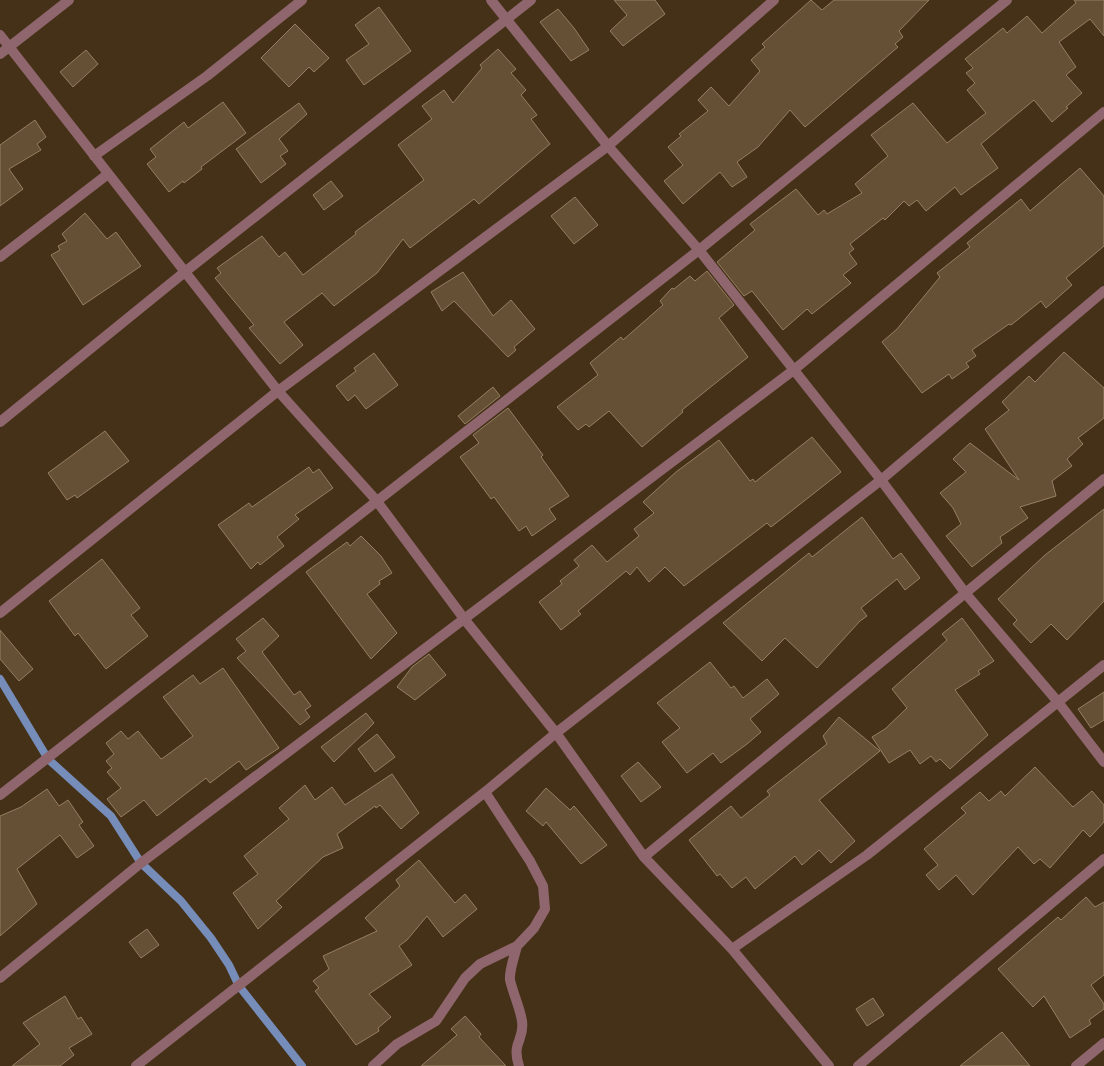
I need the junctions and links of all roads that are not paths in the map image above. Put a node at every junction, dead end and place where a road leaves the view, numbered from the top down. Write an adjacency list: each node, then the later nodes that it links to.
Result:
1 (69, 0): 9 (street)
2 (302, 0): 13 (street)
3 (491, 0): 7 (street)
4 (531, 0): 7 (street)
5 (774, 0): 12 (street)
6 (1007, 0): 15 (street)
7 (507, 20): 12 (street); 17 (street)
8 (0, 35): 9 (street)
9 (10, 47): 10 (street); 13 (street)
10 (0, 54)
11 (1104, 112): 19 (street)
12 (608, 146): 15 (street); 20 (street)
13 (94, 156): 14 (street)
14 (108, 174): 16 (street); 17 (street)
15 (699, 250): 19 (street); 24 (street)
16 (0, 258)
17 (186, 271): 20 (street); 21 (street)
18 (1104, 291): 23 (street)
19 (794, 368): 23 (street); 27 (street)
20 (278, 391): 24 (street); 26 (street)
21 (0, 422)
22 (1104, 479): 25 (street)
23 (881, 480): 25 (street); 30 (street)
24 (376, 500): 27 (street); 33 (street)
25 (966, 594): 29 (street); 34 (street)
26 (0, 613)
27 (465, 620): 30 (street); 38 (street)
28 (1104, 665): 29 (street)
29 (1058, 702): 31 (street); 37 (street)
30 (556, 733): 32 (street); 34 (street)
31 (1104, 762)
32 (485, 792): 36 (street); 40 (street)
33 (0, 796)
34 (644, 857): 37 (street)
35 (1104, 859): 44 (street)
36 (517, 946): 41 (street); 42 (street)
37 (732, 949): 43 (street)
38 (0, 978)
39 (1104, 1043): 45 (street)
40 (136, 1066)
41 (373, 1066)
42 (519, 1066)
43 (829, 1066)
44 (858, 1066)
45 (1076, 1066)

